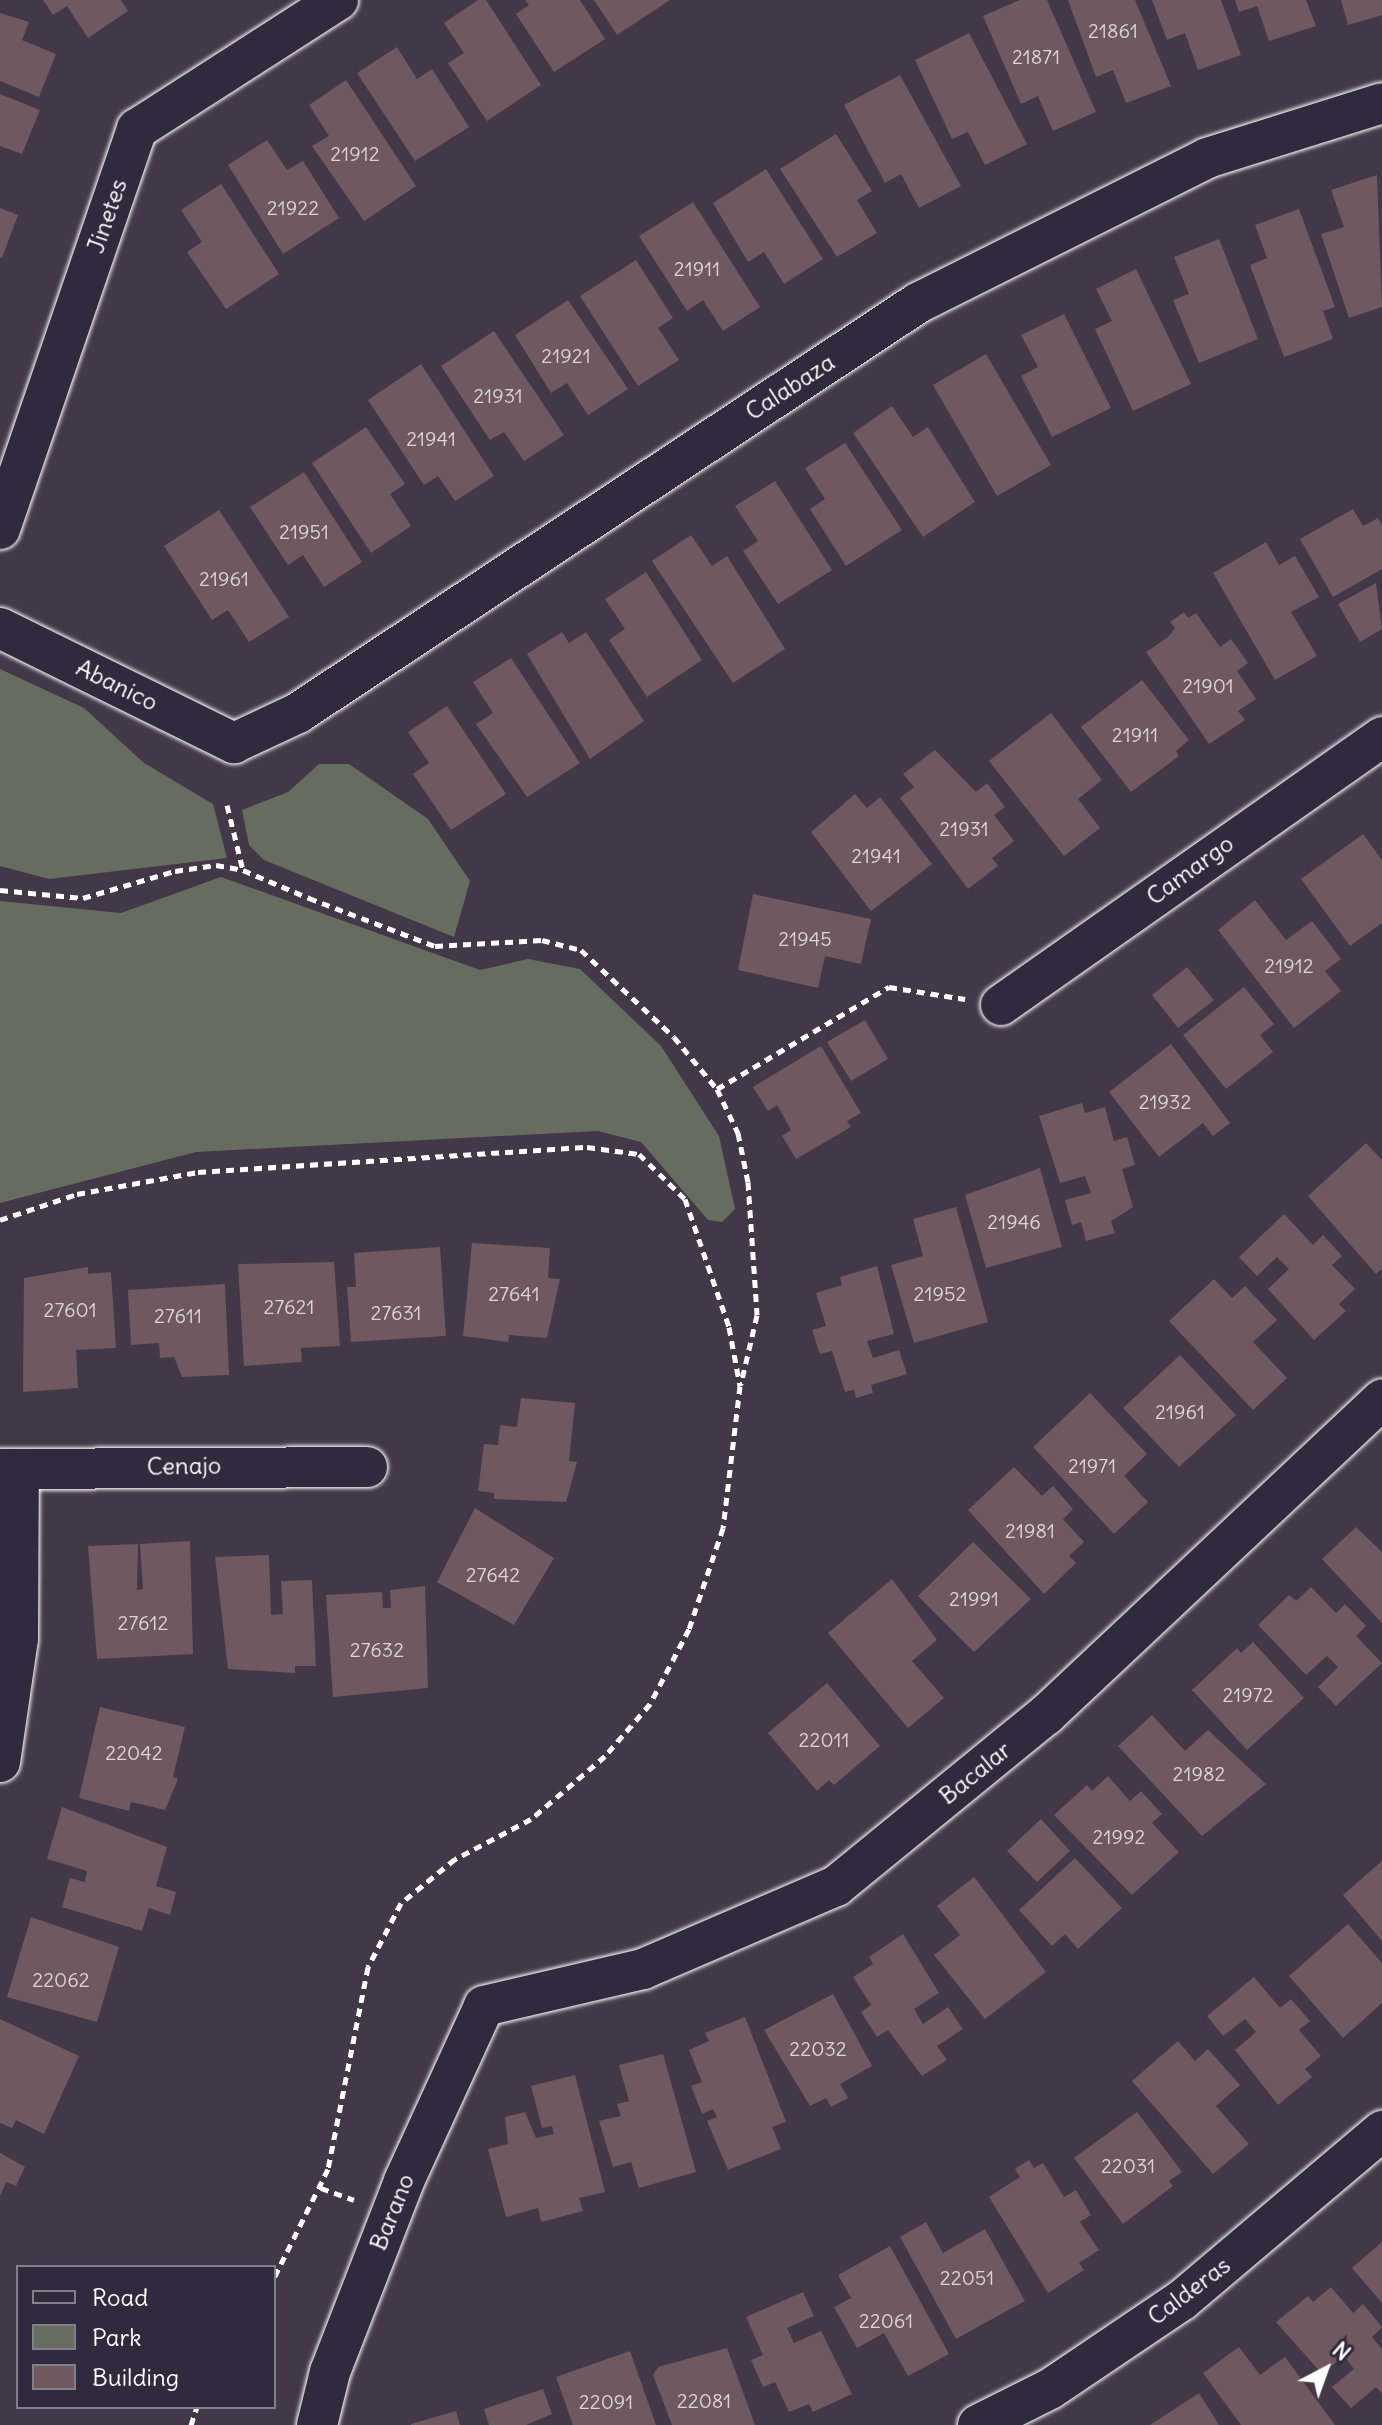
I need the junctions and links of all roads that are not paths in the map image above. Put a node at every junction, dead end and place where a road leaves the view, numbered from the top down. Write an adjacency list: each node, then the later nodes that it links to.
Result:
1 (338, 0): 3 (street, Jinetes)
2 (1382, 103): 6 (street, Calabaza)
3 (0, 529)
4 (0, 628): 6 (street, Abanico)
5 (1382, 737): 7 (street, Camargo)
6 (234, 743)
7 (1001, 1005)
8 (1382, 1399): 12 (street, Bacalar)
9 (367, 1467): 10 (street, Cenajo)
10 (10, 1469): 11 (street)
11 (0, 1762)
12 (484, 2006): 14 (street, Barano)
13 (1382, 2131): 15 (street, Calderas)
14 (317, 2425)
15 (978, 2425)

